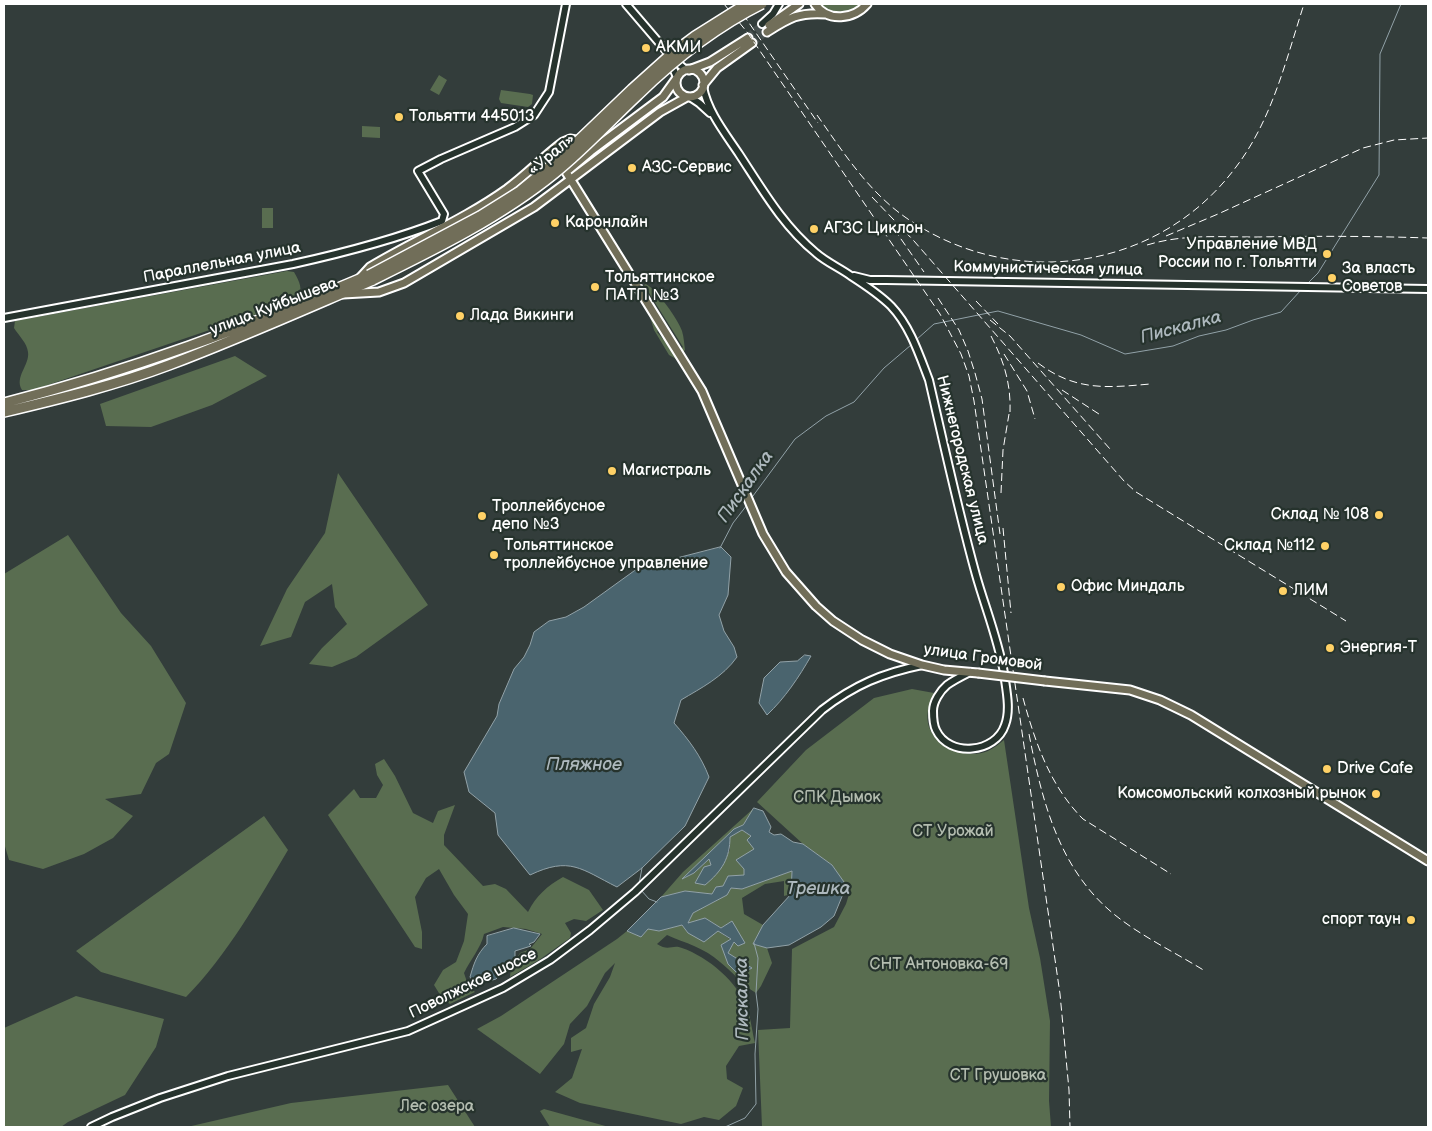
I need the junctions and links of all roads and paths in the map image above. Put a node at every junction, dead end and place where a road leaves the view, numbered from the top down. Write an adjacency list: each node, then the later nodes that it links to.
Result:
1 (566, 4): 25 (main road, Параллельная улица)
2 (626, 4): 11 (main road)
3 (746, 4): 20 (highway, «Урал», bridge)
4 (762, 4): 20 (highway, «Урал», bridge)
5 (779, 4): 10 (main road)
6 (799, 4): 10 (main road)
7 (815, 4): 9 (main road)
8 (867, 4): 9 (main road)
9 (826, 14): 10 (main road)
10 (765, 28)
11 (660, 44): 12 (main road); 13 (main road)
12 (688, 70): 13 (main road); 14 (main road); 14 (main road)
13 (677, 78): 15 (main road); 17 (main road)
14 (703, 86): 15 (main road); 16 (main road, Нижнегородская улица)
15 (688, 97): 16 (main road, Нижнегородская улица); 18 (main road, улица Куйбышева)
16 (714, 117): 19 (main road, Нижнегородская улица)
17 (602, 143): 18 (main road, улица Громовой); 21 (main road, улица Куйбышева)
18 (571, 180): 23 (main road, улица Куйбышева); 28 (main road, улица Громовой)
19 (848, 274): 22 (main road, Коммунистическая улица); 29 (main road, Нижнегородская улица)
20 (371, 278): 21 (highway); 23 (highway, «Урал»)
21 (359, 279): 26 (highway, улица Куйбышева)
22 (1428, 290)
23 (338, 295): 27 (highway, улица Куйбышева)
24 (4, 310): 25 (main road)
25 (6, 317)
26 (4, 403)
27 (4, 412)
28 (922, 665): 29 (main road, улица Громовой); 31 (main road, Поволжское шоссе)
29 (974, 673): 30 (main road, улица Громовой, bridge)
30 (1428, 861)
31 (91, 1127)

